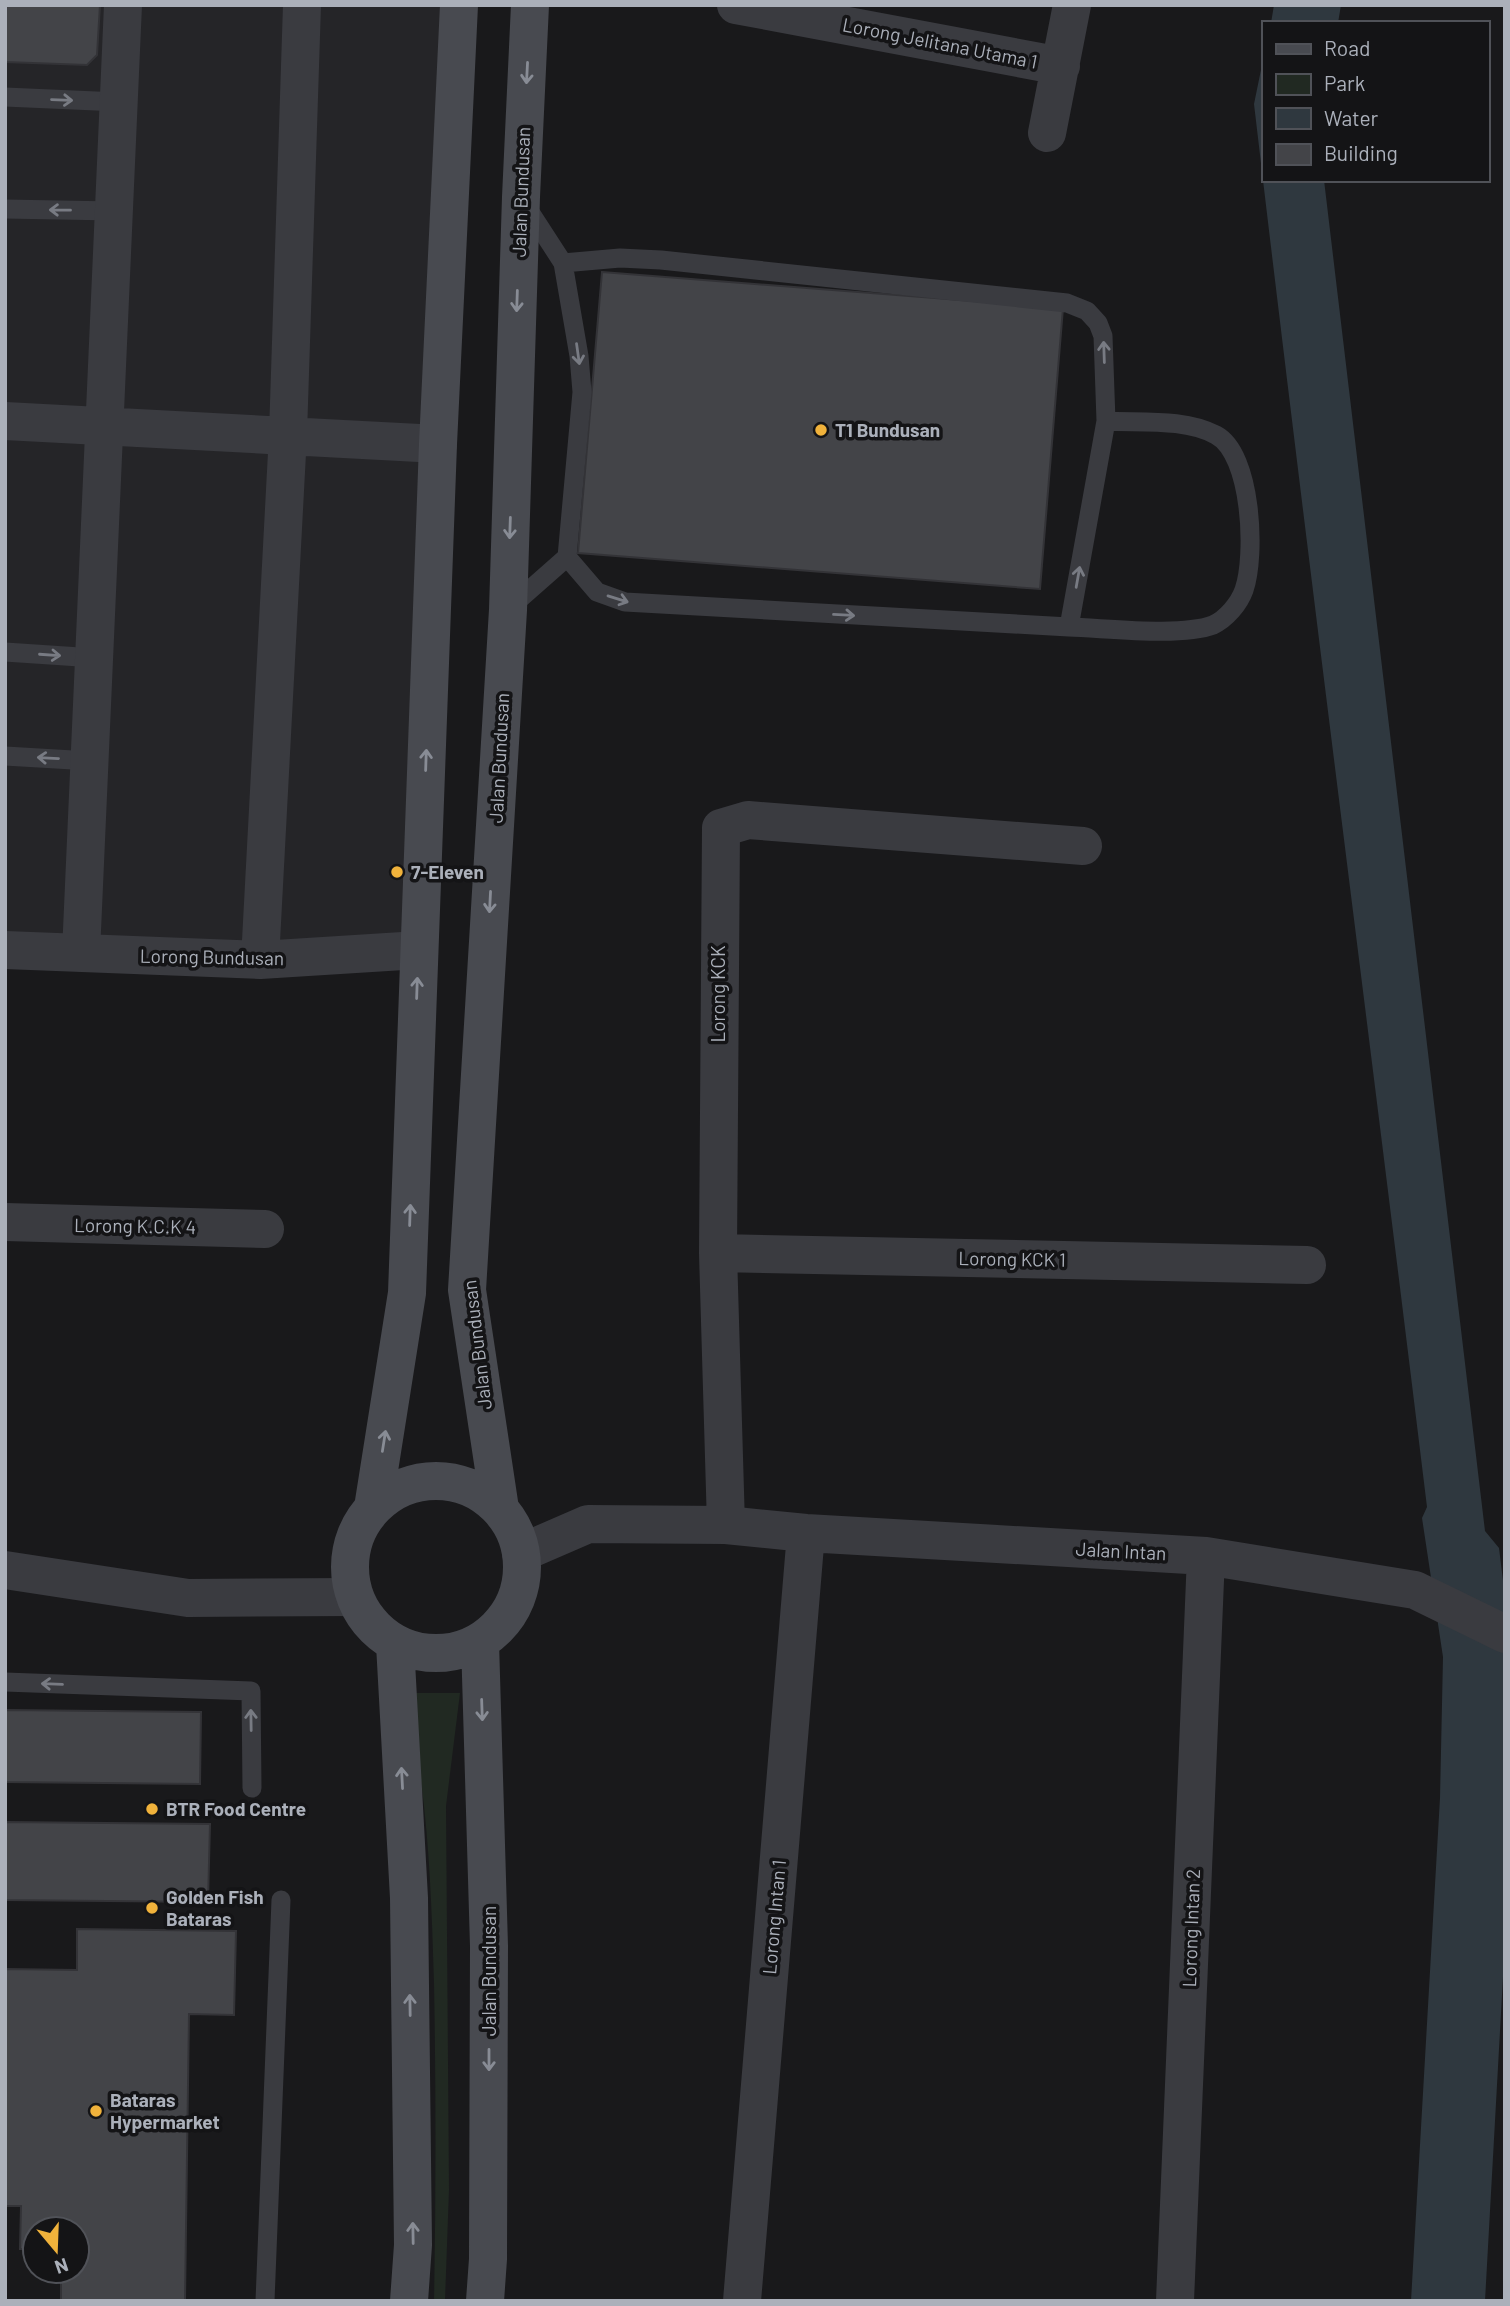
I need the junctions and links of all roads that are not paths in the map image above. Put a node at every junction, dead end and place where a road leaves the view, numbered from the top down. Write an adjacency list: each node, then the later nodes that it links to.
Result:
1 (123, 5): 9 (street)
2 (302, 5): 18 (street)
3 (459, 5): 19 (main road)
4 (530, 5): 11 (main road, Jalan Bundusan, one-way to 11)
5 (736, 5): 7 (street, Lorong Jelitana Utama 1)
6 (1072, 5): 7 (street)
7 (1061, 66): 10 (street)
8 (5, 97): 9 (lane, one-way to 9)
9 (120, 102): 13 (street)
10 (1047, 133)
11 (520, 197): 14 (lane); 21 (main road, Jalan Bundusan, one-way to 21)
12 (5, 209): 13 (lane, one-way to 12)
13 (114, 211): 17 (street)
14 (563, 263): 16 (lane, one-way to 14); 20 (lane, one-way to 20)
15 (5, 421): 17 (street)
16 (1106, 421): 22 (lane, one-way to 16); 22 (lane)
17 (105, 425): 18 (street); 24 (street)
18 (288, 434): 19 (street); 31 (street)
19 (438, 444): 29 (main road, one-way to 19)
20 (567, 556): 21 (lane); 22 (lane, one-way to 22)
21 (508, 610): 37 (main road, Jalan Bundusan, one-way to 37)
22 (1069, 627)
23 (5, 652): 24 (lane, one-way to 24)
24 (94, 658): 26 (street)
25 (5, 756): 26 (lane, one-way to 25)
26 (90, 761): 30 (street)
27 (1083, 846): 34 (street, Lorong KCK)
28 (5, 950): 30 (street, Lorong Bundusan)
29 (419, 950): 31 (street, Lorong Bundusan); 36 (main road, one-way to 29)
30 (81, 953): 31 (street, Lorong Bundusan)
31 (260, 960)
32 (5, 1222): 33 (street, Lorong K.C.K 4)
33 (265, 1229)
34 (718, 1253): 35 (street, Lorong KCK 1); 38 (street, Lorong KCK)
35 (1307, 1265)
36 (373, 1508): 37 (main road); 43 (main road)
37 (500, 1508): 40 (main road)
38 (726, 1525): 39 (street, Jalan Intan); 40 (street, Jalan Intan)
39 (806, 1533): 41 (street, Jalan Intan); 53 (street, Lorong Intan 1)
40 (522, 1553): 45 (main road)
41 (1206, 1556): 44 (street, Jalan Intan); 54 (street, Lorong Intan 2)
42 (5, 1570): 43 (street)
43 (354, 1597): 46 (main road)
44 (1505, 1634)
45 (480, 1642): 46 (main road); 52 (main road, Jalan Bundusan, one-way to 52)
46 (395, 1644): 51 (main road, one-way to 46)
47 (5, 1682): 48 (lane, one-way to 47)
48 (252, 1788)
49 (281, 1899): 50 (lane)
50 (265, 2301)
51 (409, 2301)
52 (485, 2301)
53 (742, 2301)
54 (1175, 2301)

